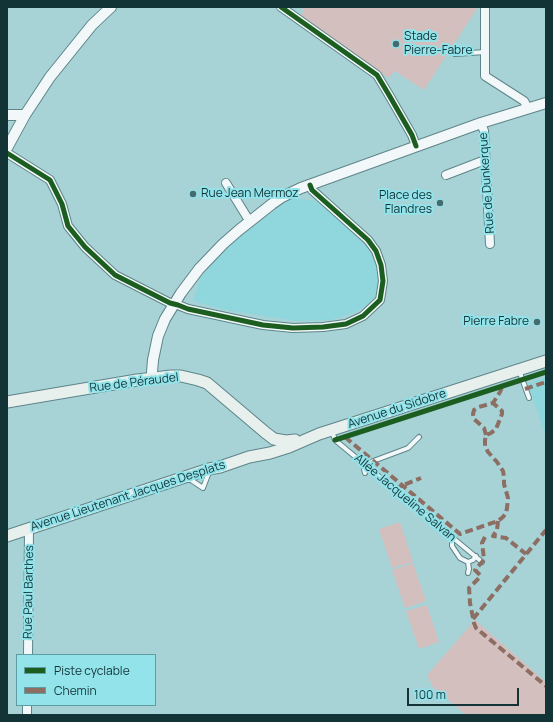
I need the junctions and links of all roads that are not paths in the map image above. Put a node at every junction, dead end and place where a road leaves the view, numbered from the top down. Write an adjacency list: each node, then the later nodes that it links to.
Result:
1 (111, 7): 9 (street)
2 (280, 7): 12 (street)
3 (486, 7): 4 (street)
4 (485, 52): 5 (lane); 7 (street)
5 (455, 54)
6 (546, 103): 7 (street)
7 (528, 108): 10 (street)
8 (7, 114): 9 (street); 11 (street)
9 (25, 115): 11 (street)
10 (482, 123): 12 (street); 15 (street, Rue de Dunkerque)
11 (18, 128): 13 (street)
12 (416, 146): 18 (street)
13 (7, 148)
14 (7, 153): 21 (street)
15 (486, 160): 16 (street); 20 (street, Rue de Dunkerque)
16 (446, 175)
17 (226, 183): 19 (street)
18 (310, 185): 19 (street); 21 (street)
19 (250, 222): 21 (street)
20 (490, 244)
21 (174, 304): 24 (street)
22 (546, 361): 23 (main road, Avenue du Sidobre)
23 (519, 370): 25 (lane); 27 (main road, Avenue du Sidobre)
24 (153, 378): 26 (main road, Rue de Péraudel); 28 (main road, Rue de Péraudel)
25 (529, 398)
26 (7, 402)
27 (332, 430): 29 (main road, Avenue du Sidobre); 32 (lane, Allée Jacqueline Salvan)
28 (266, 433): 29 (main road, Rue de Péraudel); 31 (main road)
29 (319, 434): 31 (main road, Avenue du Sidobre)
30 (419, 437): 32 (lane)
31 (249, 457): 33 (main road, Avenue Lieutenant Jacques Desplats)
32 (366, 466): 34 (lane); 35 (lane, Allée Jacqueline Salvan)
33 (212, 468): 37 (main road, Avenue Lieutenant Jacques Desplats); 37 (lane)
34 (365, 473)
35 (394, 489): 36 (lane); 40 (lane, Allée Jacqueline Salvan)
36 (390, 492)
37 (118, 499): 38 (main road, Avenue Lieutenant Jacques Desplats)
38 (29, 529): 39 (main road, Avenue Lieutenant Jacques Desplats); 45 (street, Rue Paul Barthes)
39 (7, 536)
40 (452, 537): 41 (lane, Allée Jacqueline Salvan); 42 (lane)
41 (476, 556): 42 (lane); 43 (lane, Allée Jacqueline Salvan)
42 (468, 562): 44 (lane)
43 (482, 562)
44 (468, 572)
45 (28, 654)

